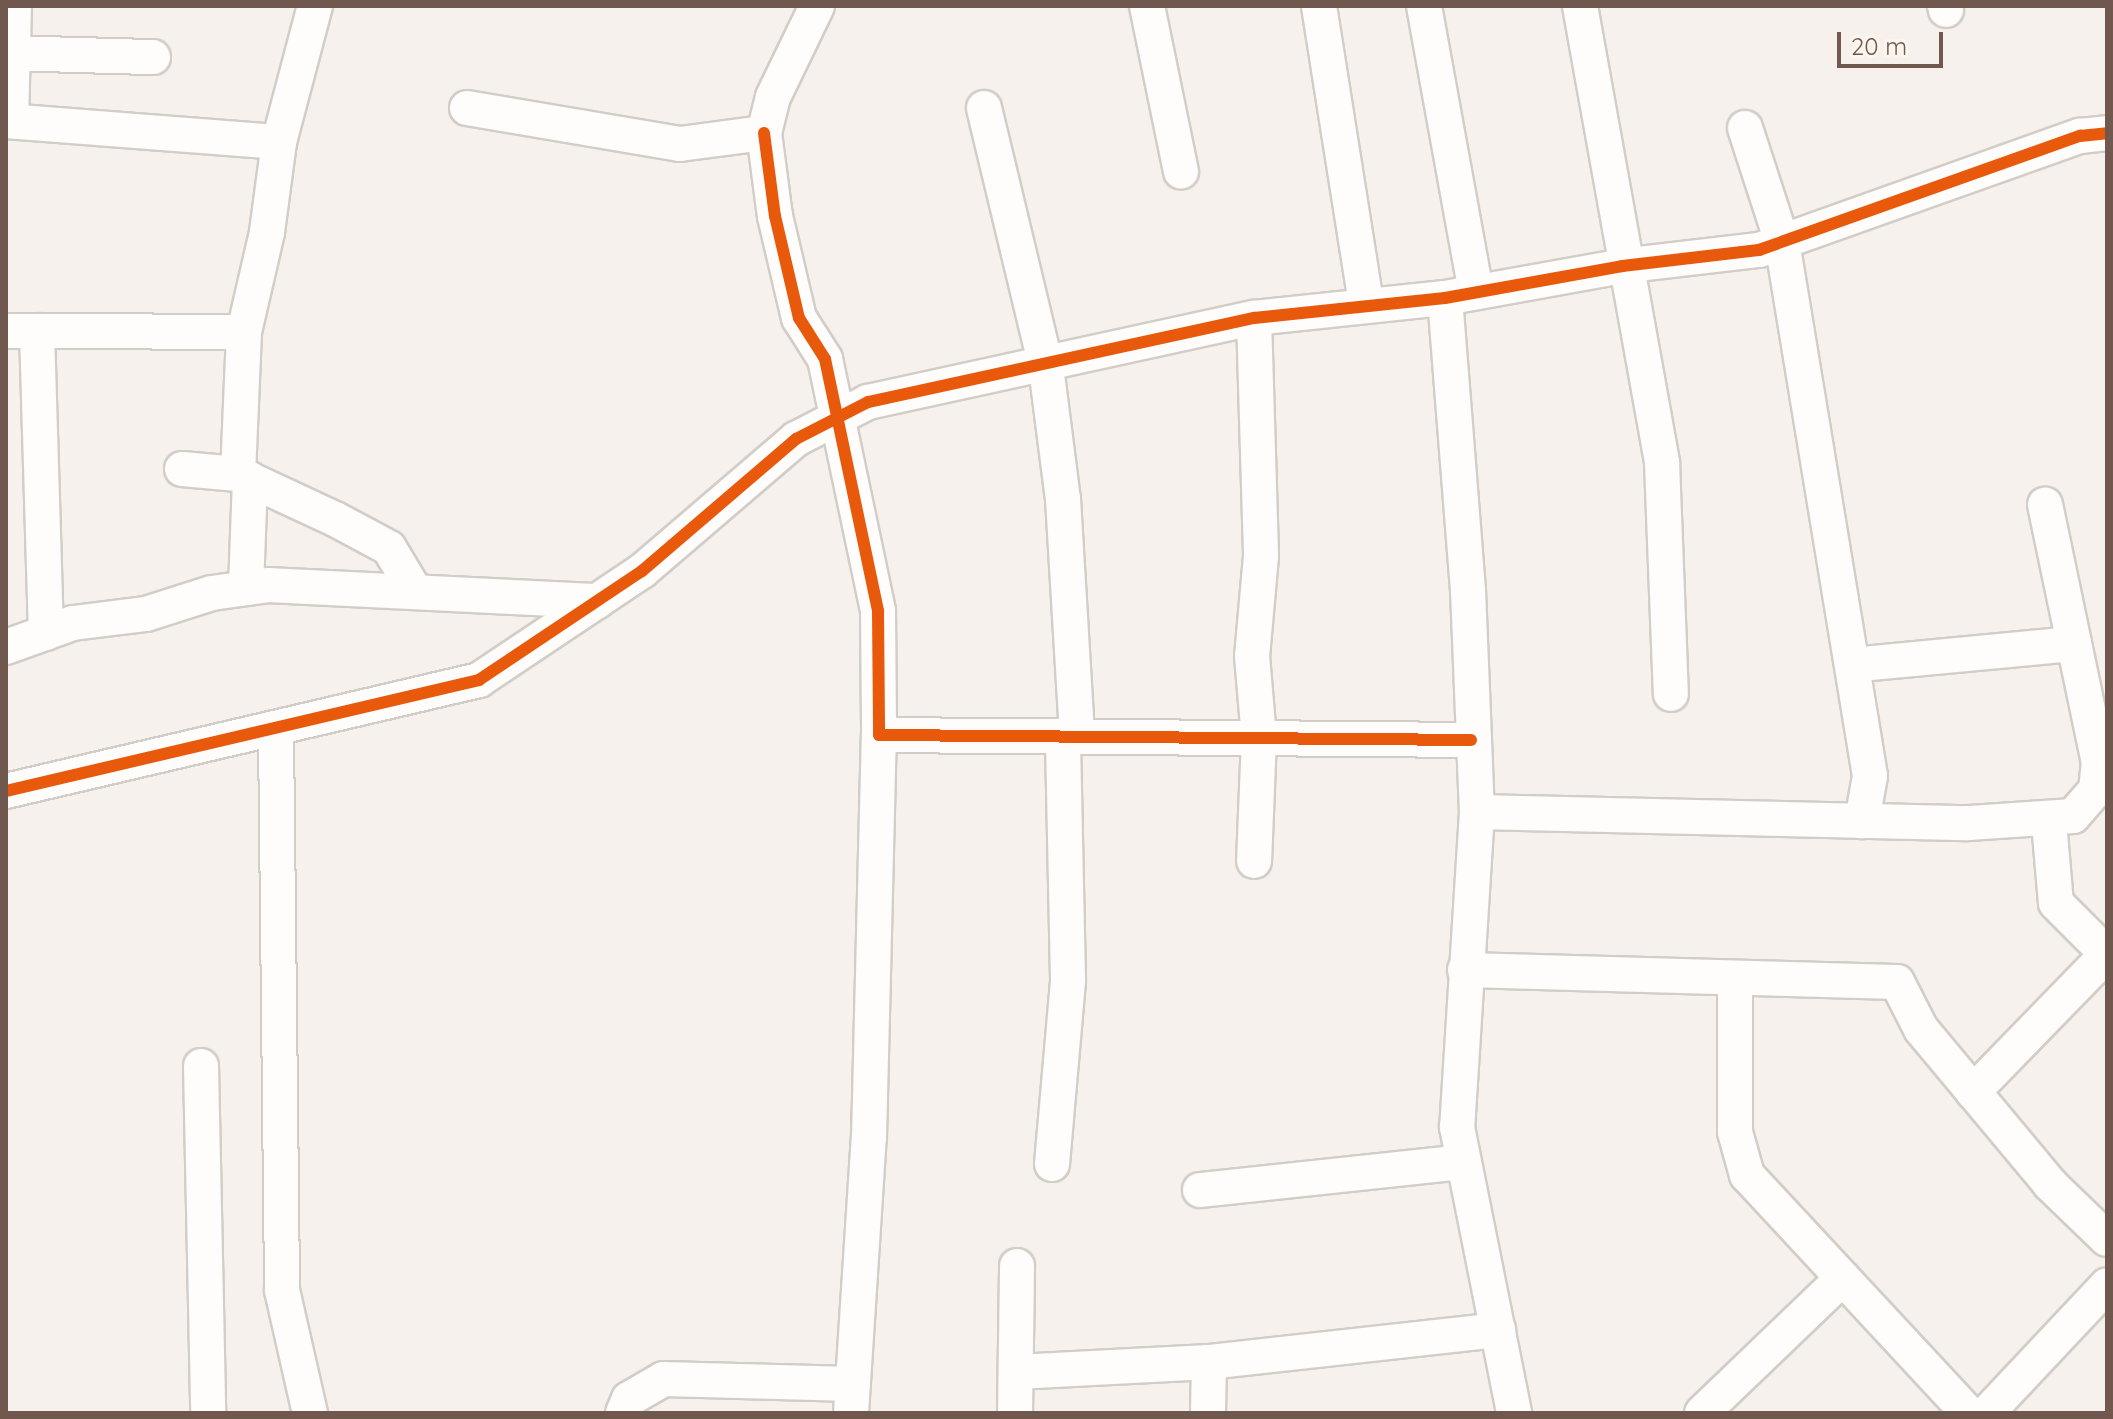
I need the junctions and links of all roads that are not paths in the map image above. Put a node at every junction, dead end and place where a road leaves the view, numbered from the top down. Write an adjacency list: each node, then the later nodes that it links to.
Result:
1 (14, 6): 8 (street)
2 (315, 6): 16 (street)
3 (817, 6): 14 (street)
4 (1147, 6): 17 (street)
5 (1319, 6): 21 (street)
6 (1424, 6): 20 (street)
7 (1580, 6): 19 (street)
8 (9, 53): 9 (street); 12 (street)
9 (153, 57)
10 (467, 108): 14 (street)
11 (984, 108): 25 (street)
12 (8, 121): 16 (street)
13 (1745, 128): 18 (street)
14 (764, 133): 26 (street)
15 (2107, 133): 18 (street)
16 (279, 142): 24 (street)
17 (1181, 172)
18 (1782, 242): 19 (street); 45 (street)
19 (1622, 266): 20 (street); 37 (street)
20 (1460, 295): 21 (street); 42 (street)
21 (1366, 302): 22 (street)
22 (1254, 318): 25 (street); 41 (street)
23 (21, 331): 24 (street); 33 (street)
24 (244, 332): 28 (street)
25 (1046, 367): 26 (street); 40 (street)
26 (838, 414): 32 (street); 39 (street)
27 (182, 469): 28 (street)
28 (244, 477): 30 (street); 31 (street)
29 (2045, 505): 34 (street)
30 (246, 588): 31 (street); 33 (street)
31 (413, 588): 32 (street)
32 (598, 601): 38 (street)
33 (46, 633): 35 (street)
34 (2074, 644): 36 (street); 46 (street)
35 (6, 647)
36 (1872, 663)
37 (1671, 694)
38 (276, 732): 43 (street); 65 (street)
39 (879, 735): 40 (street); 63 (street)
40 (1070, 736): 41 (street); 54 (street)
41 (1259, 738): 42 (street); 47 (street)
42 (1471, 740): 44 (street)
43 (6, 791)
44 (1477, 812): 45 (street); 49 (street)
45 (1862, 821): 46 (street)
46 (2049, 822): 48 (street)
47 (1254, 861)
48 (2107, 954): 52 (street)
49 (1465, 970): 50 (street); 53 (street)
50 (1735, 978): 52 (street); 58 (street)
51 (201, 1066): 64 (street)
52 (1973, 1092): 56 (street)
53 (1464, 1162): 55 (street); 60 (street)
54 (1052, 1164)
55 (1200, 1190)
56 (2107, 1239)
57 (1017, 1266): 62 (street)
58 (1843, 1278): 70 (street); 71 (street)
59 (2107, 1285): 72 (street)
60 (1498, 1330): 61 (street); 69 (street)
61 (1209, 1362): 62 (street); 68 (street)
62 (1016, 1372): 67 (street)
63 (852, 1399): 66 (street)
64 (208, 1413)
65 (310, 1413)
66 (623, 1413)
67 (1015, 1413)
68 (1208, 1413)
69 (1514, 1413)
70 (1702, 1413)
71 (1968, 1413)
72 (1987, 1413)

